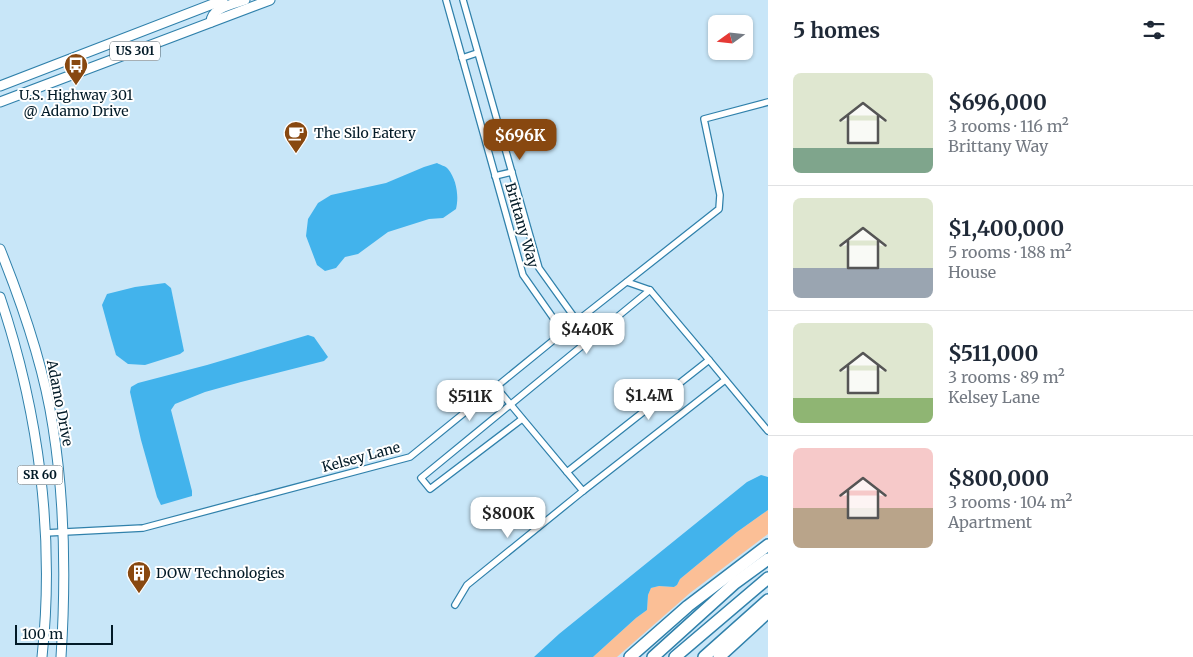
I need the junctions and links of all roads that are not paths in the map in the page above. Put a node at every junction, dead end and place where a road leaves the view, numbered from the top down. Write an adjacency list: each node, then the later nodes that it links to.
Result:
1 (223, 0): 9 (main road, US 301)
2 (245, 0): 6 (main road)
3 (270, 0): 6 (main road, US 301)
4 (446, 0): 8 (street, Brittany Way)
5 (463, 0): 7 (street, Brittany Way)
6 (211, 22): 10 (main road, US 301)
7 (478, 53): 8 (street); 12 (street, Brittany Way)
8 (462, 58): 13 (street, Brittany Way)
9 (0, 86)
10 (0, 102)
11 (768, 102): 15 (street, Kelsey Lane)
12 (512, 172): 13 (street); 18 (street, Brittany Way)
13 (495, 176): 19 (street, Brittany Way)
14 (0, 249): 28 (main road, Adamo Drive / SR 60)
15 (627, 282): 16 (street); 18 (street, Kelsey Lane)
16 (650, 290): 20 (street); 23 (street)
17 (0, 297): 29 (main road, SR 60)
18 (577, 321): 19 (street, Kelsey Lane)
19 (563, 332): 22 (street, Kelsey Lane)
20 (709, 360): 21 (street); 26 (street)
21 (725, 380): 25 (street); 27 (street)
22 (496, 387): 23 (street); 28 (street, Kelsey Lane)
23 (510, 405): 24 (street); 24 (street)
24 (522, 419): 26 (street)
25 (768, 431)
26 (567, 472): 27 (street)
27 (583, 491): 34 (street)
28 (63, 532): 29 (street, Kelsey Lane); 37 (main road, Adamo Drive / SR 60)
29 (45, 533): 36 (main road, SR 60)
30 (768, 546): 38 (highway)
31 (768, 559): 39 (highway)
32 (768, 578): 40 (highway)
33 (768, 600): 41 (highway)
34 (454, 604)
35 (768, 612): 42 (highway)
36 (42, 657)
37 (60, 657)
38 (630, 657)
39 (652, 657)
40 (676, 657)
41 (704, 657)
42 (719, 657)

